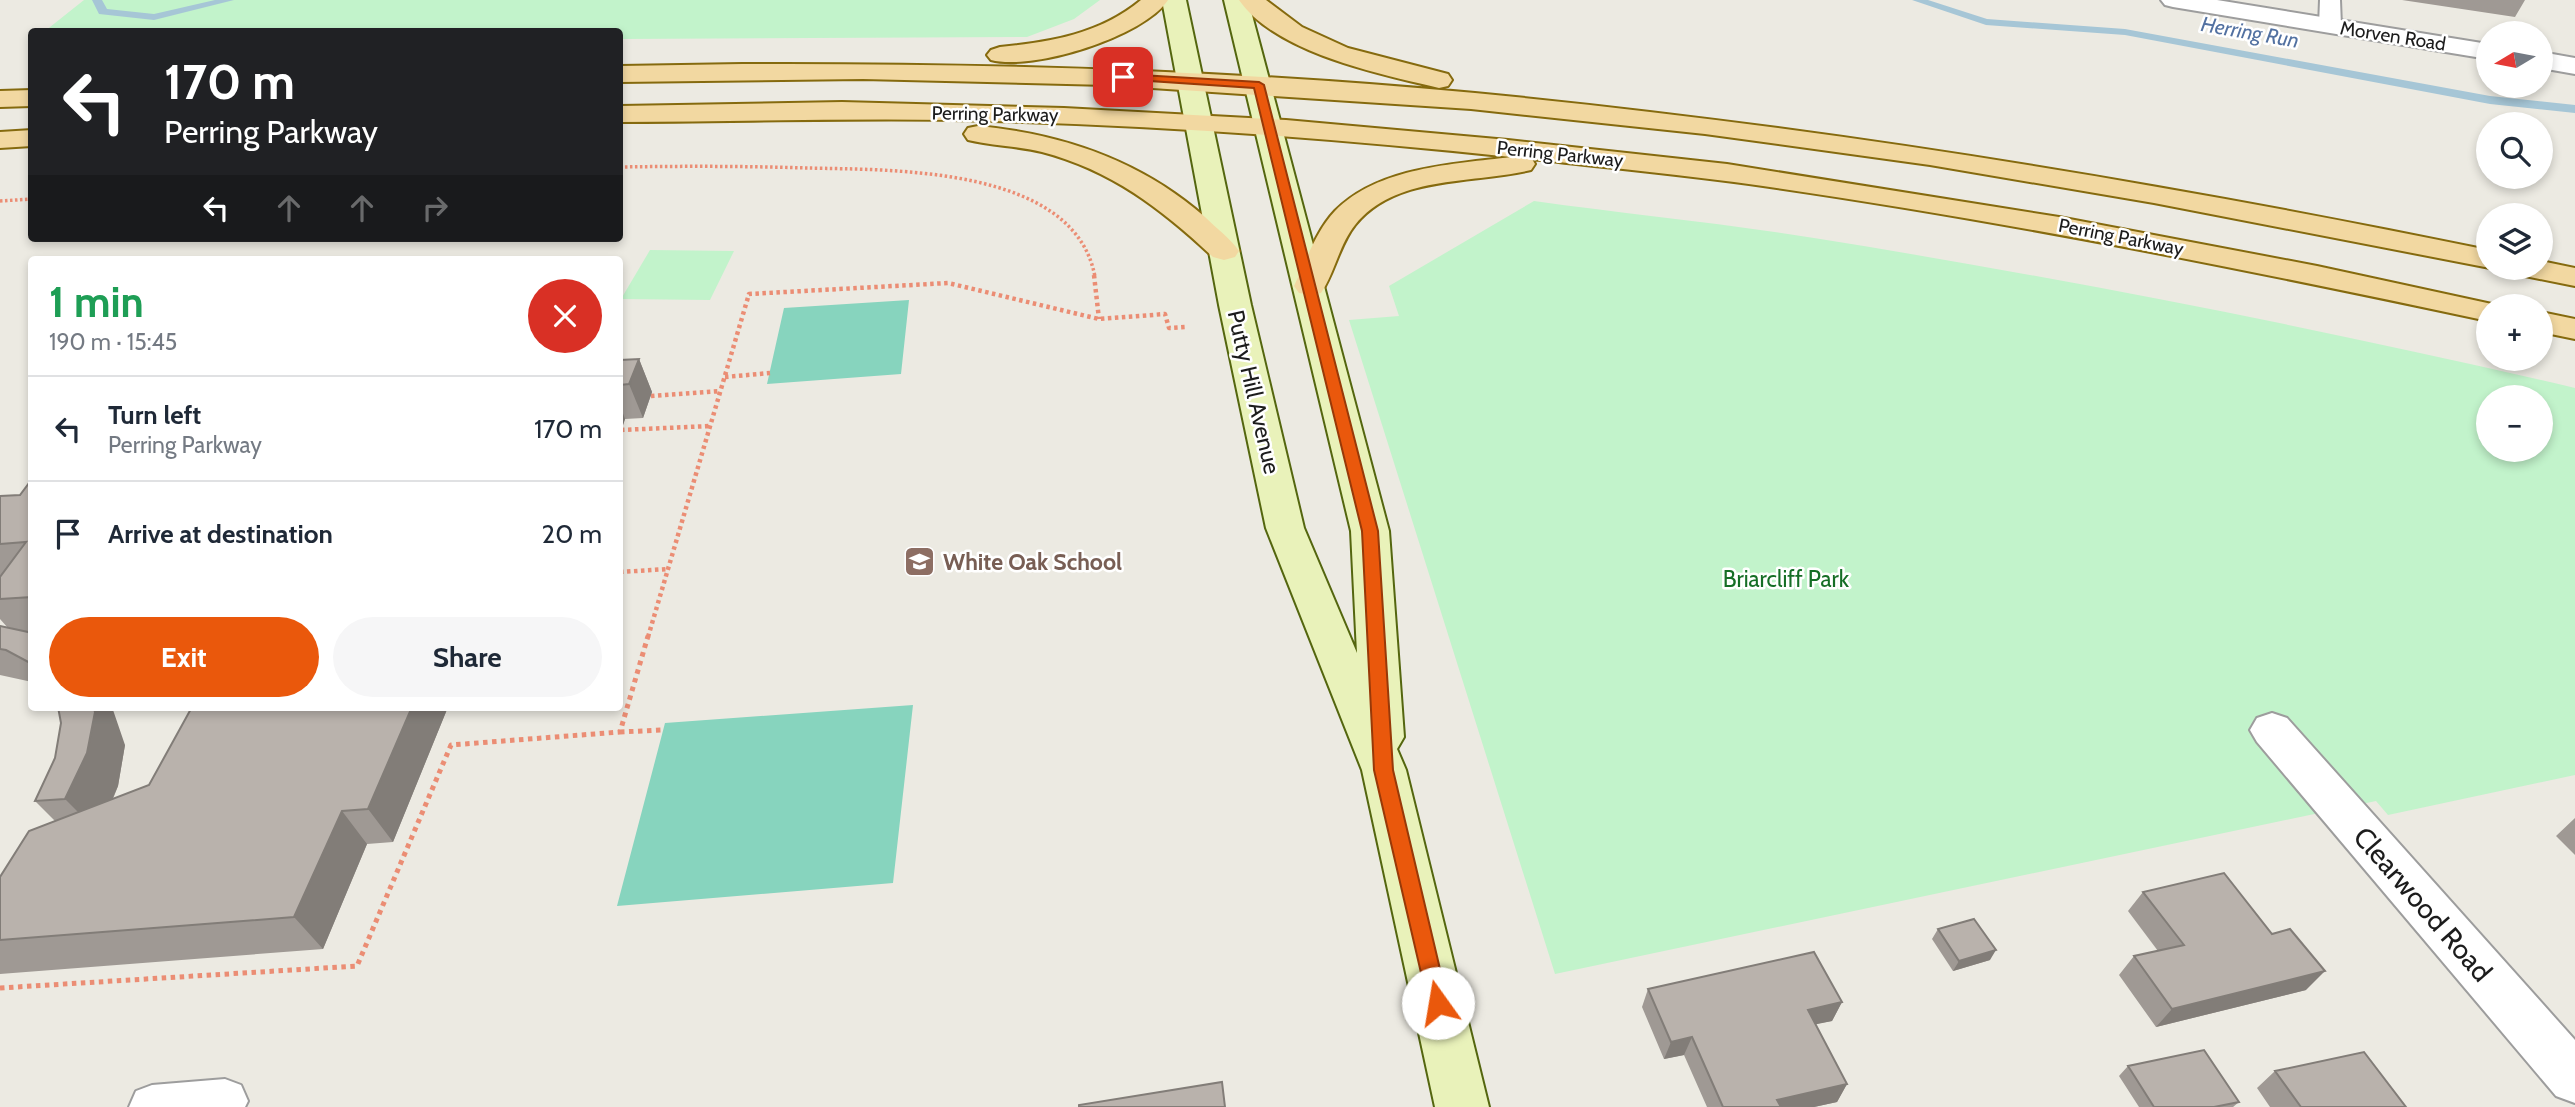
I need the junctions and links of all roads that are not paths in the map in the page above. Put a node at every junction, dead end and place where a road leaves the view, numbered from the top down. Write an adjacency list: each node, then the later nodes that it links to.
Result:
1 (1156, 0): 11 (main road)
2 (1174, 0): 13 (street, Putty Hill Avenue)
3 (1237, 0): 14 (street, Putty Hill Avenue)
4 (1251, 0): 17 (main road)
5 (2172, 0): 7 (street, Morven Road)
6 (2330, 0): 7 (lane)
7 (2330, 26): 8 (street, Morven Road)
8 (2476, 49)
9 (2553, 62): 10 (street)
10 (2575, 66)
11 (845, 71): 12 (main road, Perring Parkway); 13 (main road, Perring Parkway)
12 (623, 74)
13 (1191, 81): 14 (main road, Perring Parkway); 19 (street, Putty Hill Avenue)
14 (1259, 85): 17 (main road, Perring Parkway); 20 (street, Putty Hill Avenue)
15 (28, 98): 16 (main road)
16 (0, 99)
17 (1592, 113): 25 (main road, Perring Parkway)
18 (630, 114): 19 (main road, Perring Parkway); 24 (main road)
19 (1198, 121): 20 (main road, Perring Parkway); 24 (street, Putty Hill Avenue)
20 (1269, 126): 23 (main road, Perring Parkway); 28 (street, Putty Hill Avenue)
21 (28, 138): 22 (main road)
22 (0, 140)
23 (1583, 156): 28 (main road); 29 (main road, Perring Parkway)
24 (1224, 251): 33 (street, Putty Hill Avenue)
25 (2476, 256)
26 (2553, 272): 27 (main road)
27 (2575, 277)
28 (1310, 286): 33 (street, Putty Hill Avenue)
29 (2476, 309)
30 (2553, 324): 31 (main road)
31 (2575, 329)
32 (2272, 730): 34 (street, Clearwood Road)
33 (1384, 770): 37 (street, Putty Hill Avenue)
34 (2575, 1078)
35 (225, 1101): 36 (lane)
36 (152, 1107)
37 (1462, 1107)

